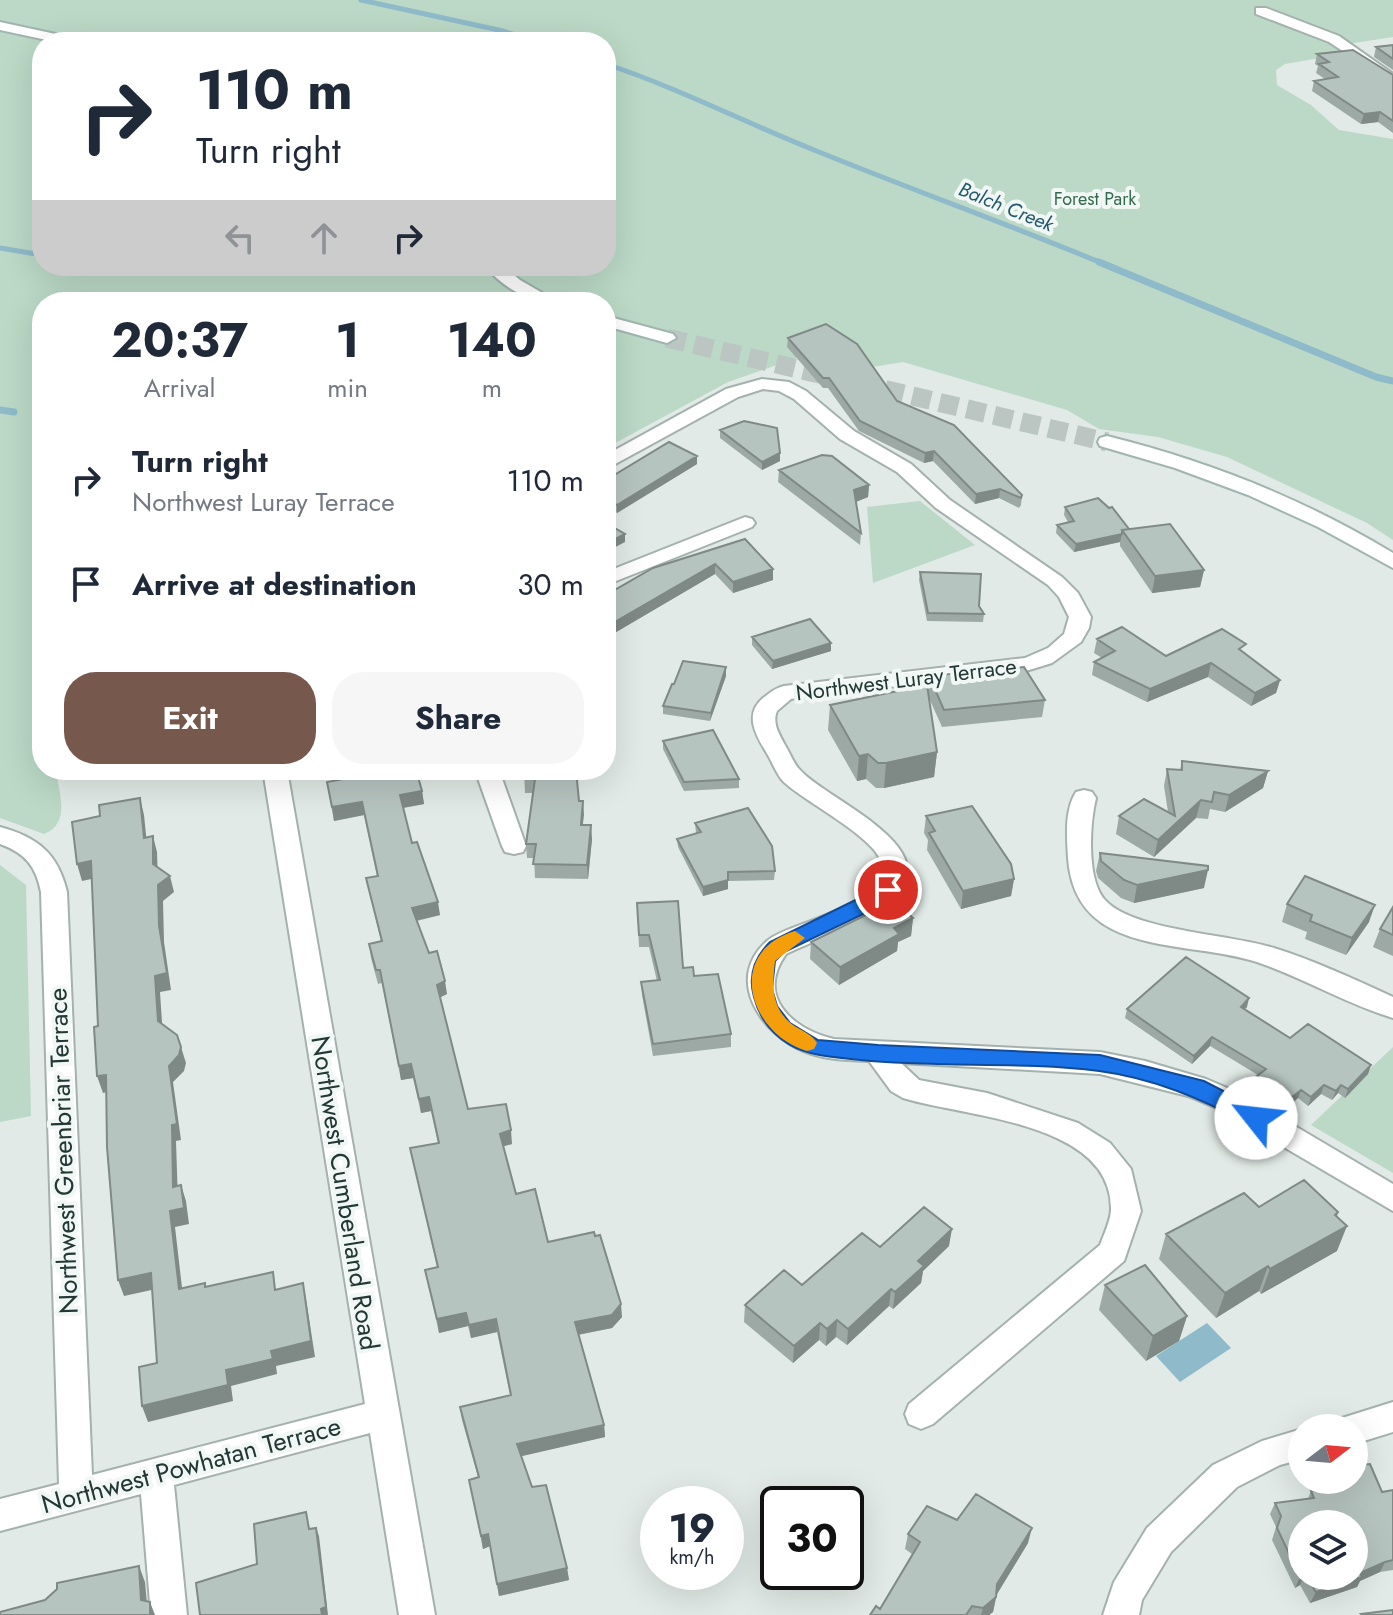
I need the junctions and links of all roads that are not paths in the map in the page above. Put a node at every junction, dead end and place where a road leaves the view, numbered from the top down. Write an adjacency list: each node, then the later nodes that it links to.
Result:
1 (1261, 11): 4 (street)
2 (0, 26): 3 (street)
3 (32, 33)
4 (1393, 80)
5 (505, 276): 6 (street)
6 (530, 292)
7 (616, 324): 8 (street)
8 (667, 338)
9 (1107, 442): 12 (street)
10 (616, 457): 20 (street, Northwest Luray Terrace)
11 (745, 523): 13 (street)
12 (1393, 562)
13 (616, 575)
14 (277, 780): 23 (street, Northwest Cumberland Road)
15 (491, 780): 18 (street)
16 (1084, 798): 19 (street)
17 (0, 835): 28 (street, Northwest Greenbriar Terrace)
18 (514, 846)
19 (1393, 1008)
20 (878, 1053): 21 (street, Northwest Luray Terrace); 22 (street)
21 (1393, 1199)
22 (921, 1414)
23 (382, 1415): 27 (street, Northwest Powhatan Terrace); 31 (street, Northwest Cumberland Road)
24 (1393, 1417): 25 (street)
25 (1368, 1425)
26 (1288, 1448): 32 (street)
27 (156, 1473): 28 (street, Northwest Powhatan Terrace); 30 (street)
28 (76, 1496): 29 (street, Northwest Powhatan Terrace)
29 (0, 1515)
30 (169, 1615)
31 (417, 1615)
32 (1121, 1615)

